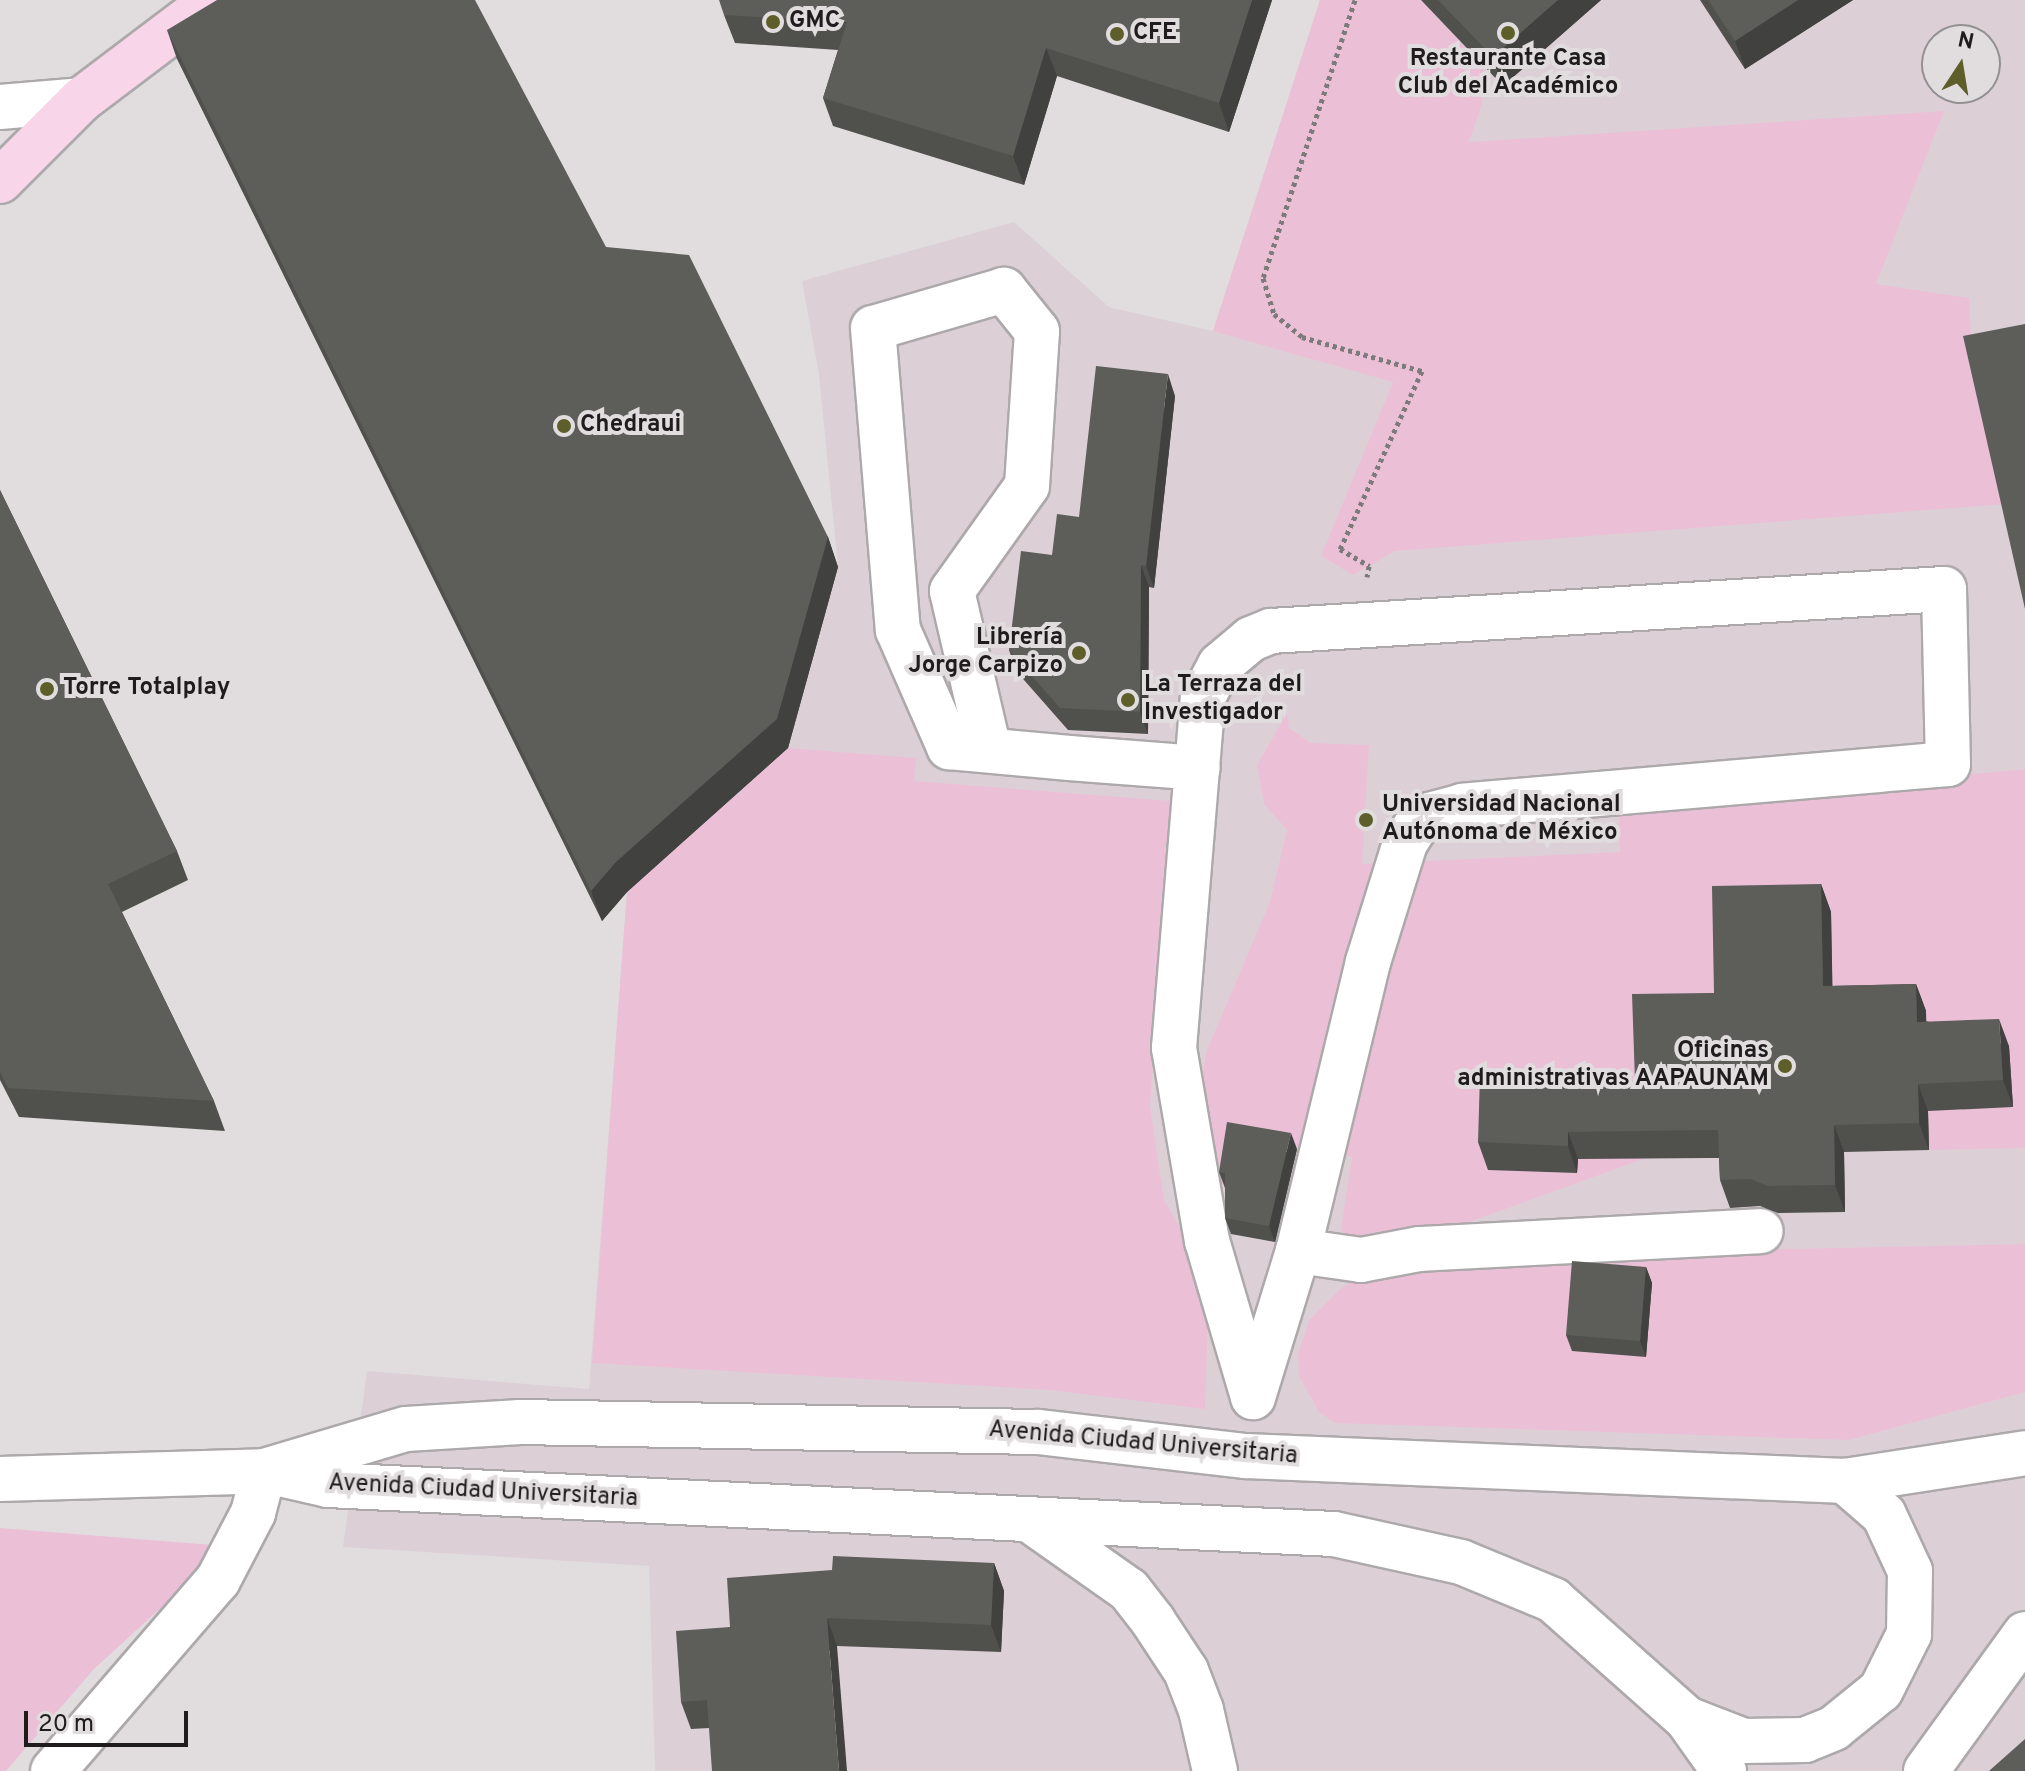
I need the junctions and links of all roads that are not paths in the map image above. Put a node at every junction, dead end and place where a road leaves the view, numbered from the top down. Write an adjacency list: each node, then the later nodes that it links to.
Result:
1 (213, 0): 2 (main road)
2 (81, 100): 3 (street); 4 (main road)
3 (0, 107)
4 (0, 181)
5 (989, 750): 5 (street); 6 (street)
6 (1198, 768): 8 (street); 9 (street)
7 (1761, 1231): 8 (street)
8 (1298, 1251): 9 (street)
9 (1253, 1397): 11 (street)
10 (2025, 1453): 14 (street, Avenida Ciudad Universitaria)
11 (1246, 1456): 12 (street, Avenida Ciudad Universitaria); 14 (street, Avenida Ciudad Universitaria)
12 (264, 1471): 13 (street, Avenida Ciudad Universitaria); 15 (street, Avenida Ciudad Universitaria); 18 (street)
13 (0, 1479)
14 (1845, 1481): 17 (street)
15 (1034, 1523): 17 (street, Avenida Ciudad Universitaria); 19 (street)
16 (2025, 1634): 21 (street)
17 (1687, 1719): 20 (street, Avenida Ciudad Universitaria)
18 (53, 1771)
19 (1215, 1771)
20 (1724, 1771)
21 (1926, 1771)

